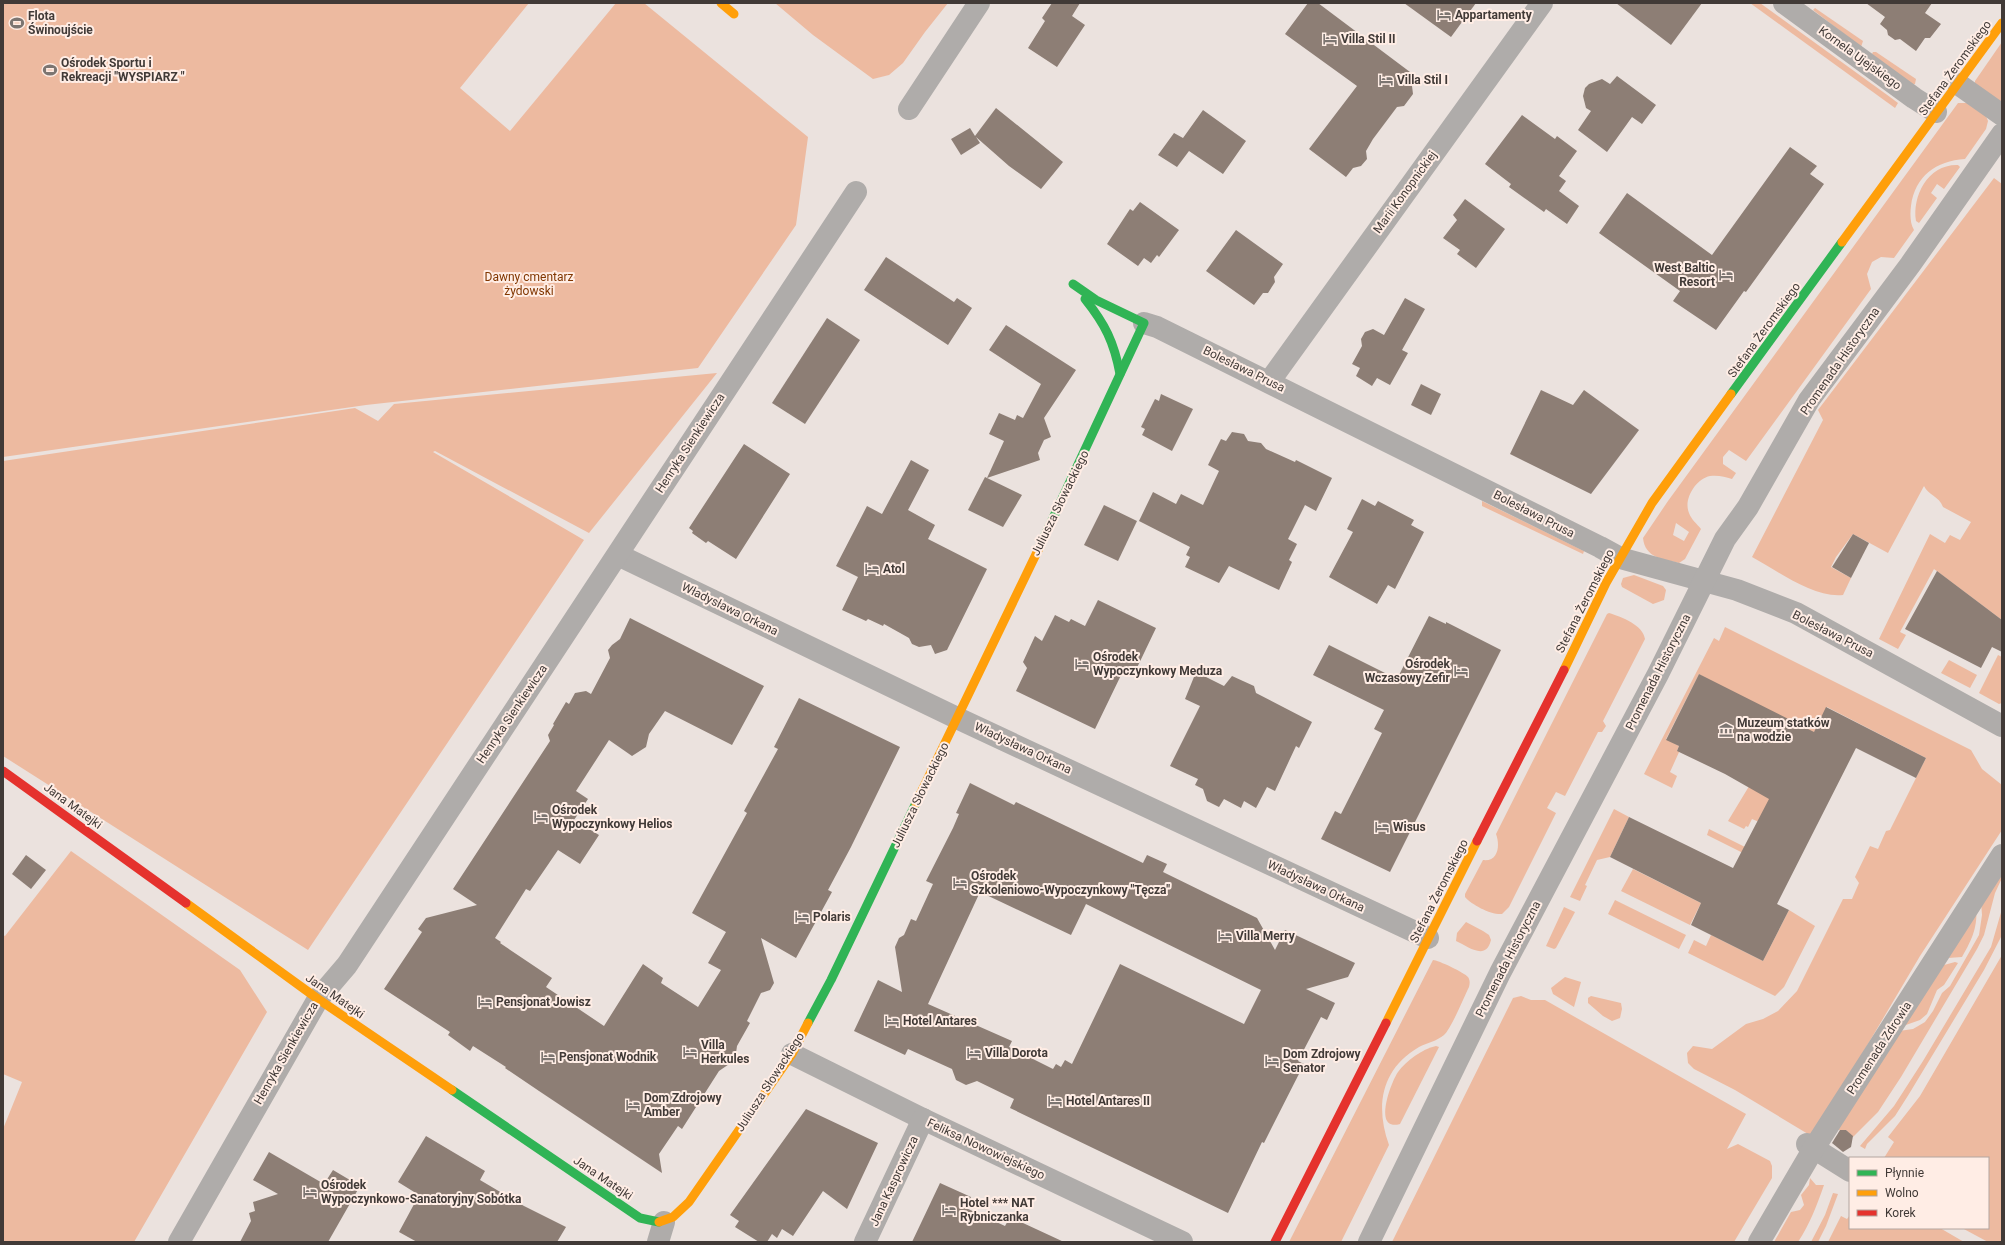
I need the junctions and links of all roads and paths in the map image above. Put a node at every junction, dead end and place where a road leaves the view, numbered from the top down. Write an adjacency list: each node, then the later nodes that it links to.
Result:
1 (721, 3): 5 (street)
2 (979, 3): 8 (street)
3 (1542, 3): 15 (street, Marii Konopnickiej)
4 (1784, 3): 9 (street, Kornela Ujejskiego)
5 (734, 14)
6 (2002, 23): 7 (street, Stefana Żeromskiego)
7 (1958, 84): 9 (street, Stefana Żeromskiego); 10 (street)
8 (909, 109)
9 (1936, 112): 17 (street, Stefana Żeromskiego)
10 (2002, 115)
11 (2002, 134): 18 (street, Promenada Historyczna)
12 (856, 192): 16 (street, Henryka Sienkiewicza)
13 (1144, 323): 14 (street, Juliusza Słowackiego); 14 (street, Bolesława Prusa); 15 (street, Bolesława Prusa)
14 (1120, 374): 19 (street, Juliusza Słowackiego)
15 (1270, 382): 17 (street, Bolesława Prusa)
16 (618, 555): 19 (street, Władysława Orkana); 24 (street, Henryka Sienkiewicza)
17 (1620, 558): 18 (street, Bolesława Prusa); 23 (street, Stefana Żeromskiego)
18 (1704, 582): 20 (street, Bolesława Prusa); 34 (street, Promenada Historyczna)
19 (958, 718): 23 (street, Władysława Orkana); 25 (street, Juliusza Słowackiego)
20 (2002, 726)
21 (3, 771): 24 (street, Jana Matejki)
22 (2002, 855): 27 (street, Promenada Zdrowia)
23 (1428, 938): 33 (street, Stefana Żeromskiego)
24 (318, 999): 29 (street, Jana Matejki); 30 (street, Henryka Sienkiewicza)
25 (792, 1054): 26 (street, Feliksa Nowowiejskiego); 29 (street, Juliusza Słowackiego)
26 (923, 1119): 31 (street, Jana Kasprowicza); 32 (street, Feliksa Nowowiejskiego)
27 (1810, 1146): 28 (street); 35 (street, Promenada Zdrowia)
28 (1849, 1169)
29 (661, 1232)
30 (179, 1242)
31 (865, 1242)
32 (1182, 1242)
33 (1275, 1242)
34 (1369, 1242)
35 (1759, 1242)

